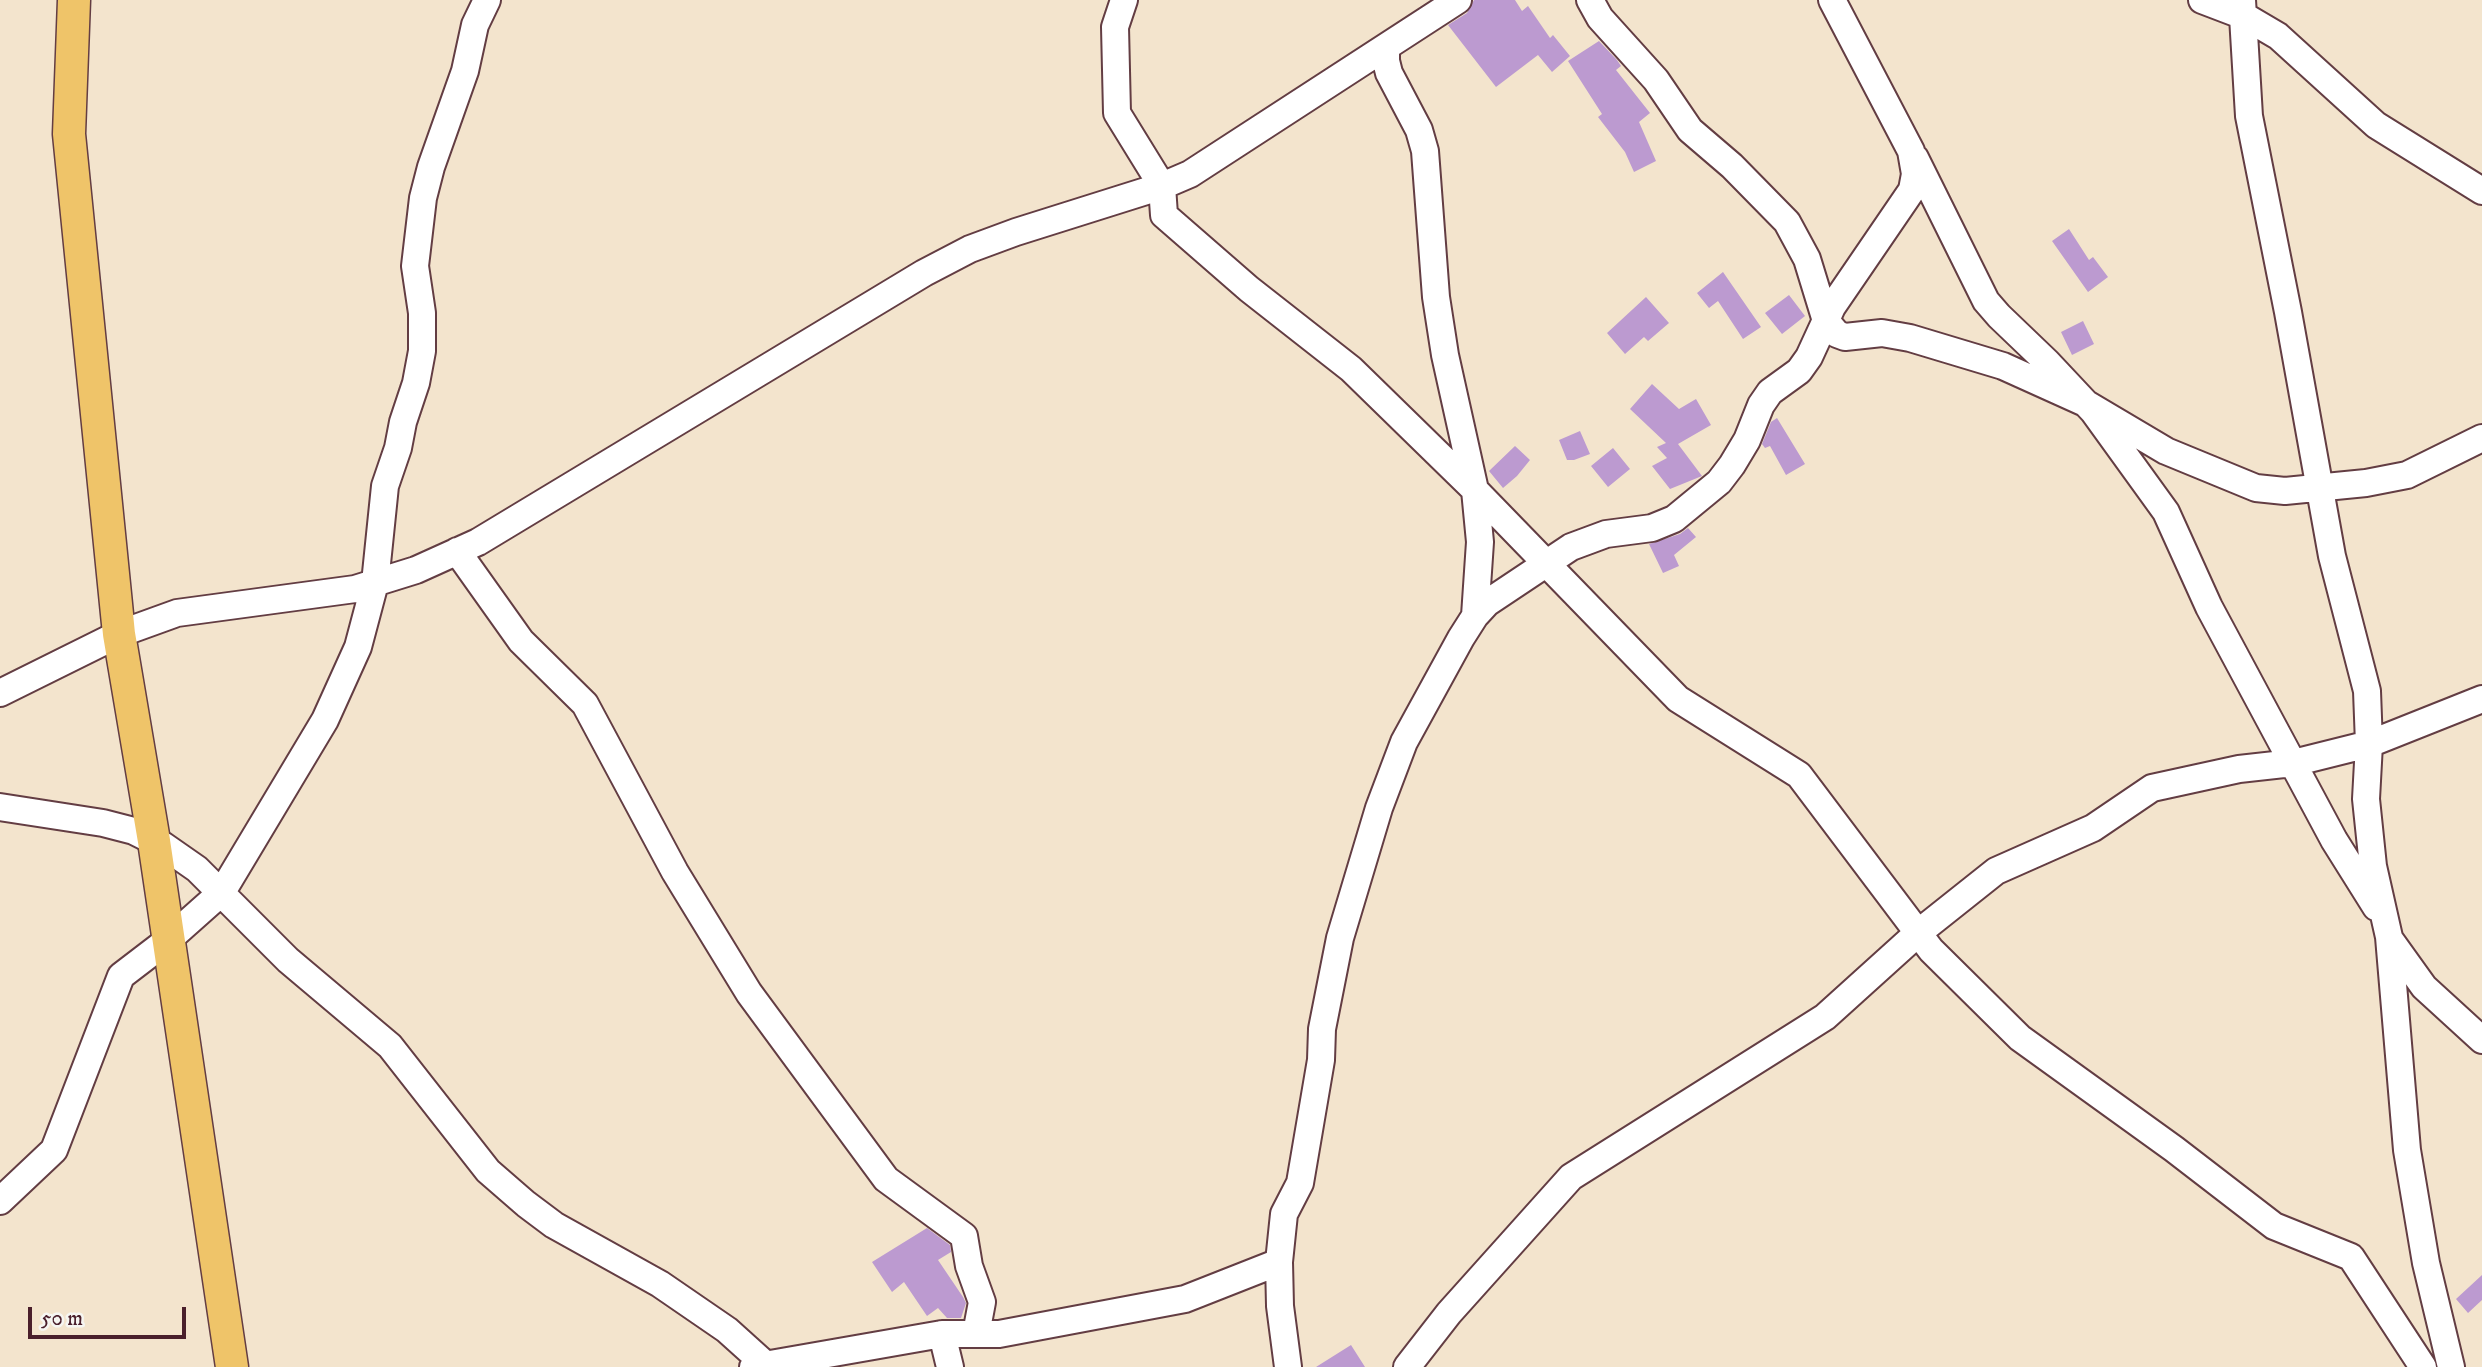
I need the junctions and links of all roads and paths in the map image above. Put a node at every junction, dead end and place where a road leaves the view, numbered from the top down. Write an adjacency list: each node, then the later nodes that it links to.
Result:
1 (74, 0): 22 (main road)
2 (487, 0): 20 (street)
3 (1124, 0): 11 (street)
4 (1458, 0): 9 (street)
5 (1590, 0): 13 (street)
6 (1832, 0): 10 (street)
7 (2202, 0): 8 (street)
8 (2243, 8): 12 (street); 16 (street)
9 (1386, 48): 11 (street); 17 (street)
10 (1911, 151): 13 (street); 14 (street)
11 (1162, 186): 17 (street); 18 (street)
12 (2482, 191)
13 (1826, 321): 14 (street); 19 (street)
14 (2085, 403): 16 (street); 26 (street)
15 (2482, 438): 16 (street)
16 (2321, 487): 25 (street)
17 (1475, 490): 19 (street); 21 (street)
18 (457, 551): 20 (street); 37 (street)
19 (1544, 563): 21 (street); 31 (street)
20 (375, 583): 22 (street); 29 (street)
21 (1475, 616): 35 (street)
22 (119, 634): 23 (street); 28 (main road)
23 (0, 692)
24 (2482, 699): 25 (street)
25 (2369, 744): 26 (street); 30 (street)
26 (2293, 763): 30 (street); 31 (street)
27 (0, 807): 28 (street)
28 (154, 841): 29 (street); 32 (main road)
29 (222, 892): 32 (street); 38 (street)
30 (2387, 928): 33 (street); 44 (street)
31 (1918, 933): 42 (street); 43 (street)
32 (168, 940): 34 (street); 39 (main road)
33 (2482, 1040)
34 (0, 1201)
35 (1279, 1262): 37 (street); 41 (street)
36 (942, 1334): 37 (street); 38 (street); 40 (street)
37 (975, 1334)
38 (762, 1366)
39 (232, 1367)
40 (950, 1367)
41 (1287, 1367)
42 (1407, 1367)
43 (2423, 1367)
44 (2451, 1367)

